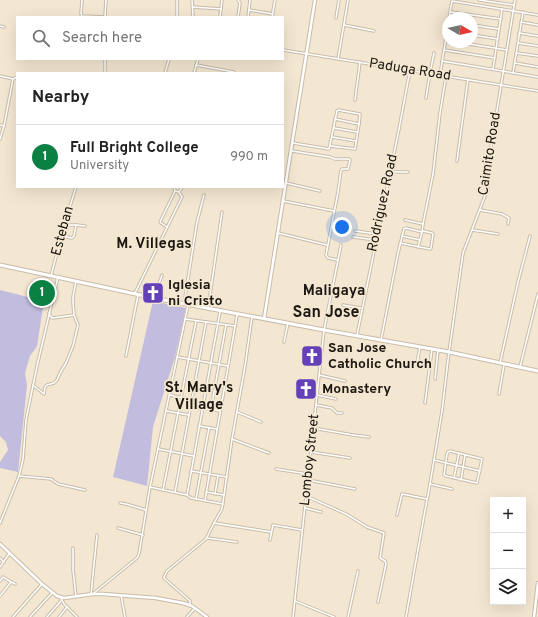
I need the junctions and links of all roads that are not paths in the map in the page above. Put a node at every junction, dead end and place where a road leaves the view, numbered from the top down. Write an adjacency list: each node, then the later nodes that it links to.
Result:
1 (82, 0): 25 (street)
2 (106, 0): 26 (street)
3 (177, 0): 27 (street)
4 (192, 0): 17 (street)
5 (222, 0): 18 (street)
6 (238, 0): 30 (street)
7 (250, 0): 20 (street)
8 (274, 0): 32 (street)
9 (314, 0): 54 (street)
10 (339, 0): 33 (street)
11 (348, 0): 36 (street)
12 (479, 0): 15 (street)
13 (515, 0): 16 (street, Caimito Road)
14 (458, 1): 19 (street); 21 (street)
15 (489, 1): 16 (street)
16 (514, 5): 22 (street, Caimito Road)
17 (193, 7): 18 (street); 28 (street)
18 (221, 9): 29 (street)
19 (502, 9): 22 (street); 34 (street)
20 (249, 10): 31 (street); 32 (street)
21 (450, 11): 34 (street)
22 (513, 11): 23 (street); 53 (street, Caimito Road)
23 (523, 12): 24 (street); 35 (street)
24 (538, 15)
25 (82, 16)
26 (106, 16)
27 (177, 16)
28 (193, 16)
29 (220, 16)
30 (238, 16)
31 (248, 16)
32 (272, 16)
33 (336, 18)
34 (501, 19): 41 (street)
35 (521, 22): 37 (street); 43 (street)
36 (344, 25): 42 (street); 58 (street)
37 (538, 25)
38 (0, 26): 40 (street)
39 (478, 26): 41 (street)
40 (4, 27)
41 (499, 29): 46 (street)
42 (374, 30)
43 (519, 33): 45 (street); 47 (street)
44 (478, 36): 46 (street)
45 (538, 36)
46 (498, 39): 50 (street)
47 (518, 42): 49 (street); 56 (street)
48 (478, 46): 50 (street)
49 (538, 46)
50 (497, 49): 53 (street); 59 (street)
51 (284, 50): 54 (street, Paduga Road)
52 (444, 50): 59 (street); 63 (street)
53 (507, 50): 70 (street, Caimito Road)
54 (306, 53): 58 (street, Paduga Road); 97 (street)
55 (434, 53): 75 (street)
56 (516, 53): 57 (street); 65 (street)
57 (538, 56)
58 (338, 58): 64 (street, Paduga Road)
59 (495, 58): 69 (street)
60 (106, 60): 71 (street)
61 (169, 60): 72 (street)
62 (198, 60): 66 (street)
63 (442, 61): 69 (street); 77 (street)
64 (360, 62): 68 (street, Paduga Road); 87 (street)
65 (515, 63): 67 (street); 76 (street)
66 (196, 65): 73 (street); 74 (street)
67 (538, 67)
68 (410, 70): 75 (street, Paduga Road); 101 (street, Rodriguez Road)
69 (493, 70): 70 (street)
70 (503, 71): 76 (street); 84 (street, Caimito Road)
71 (106, 72)
72 (165, 72)
73 (194, 72)
74 (234, 72)
75 (430, 73): 77 (street, Paduga Road); 86 (street)
76 (513, 73): 80 (street)
77 (440, 75): 79 (street, Paduga Road)
78 (0, 76): 82 (street)
79 (446, 76): 83 (street, Paduga Road); 115 (street)
80 (538, 77)
81 (16, 78): 82 (street)
82 (13, 79): 91 (street)
83 (468, 79): 84 (street, Paduga Road); 100 (street)
84 (501, 84): 85 (street, Paduga Road); 111 (street, Caimito Road)
85 (538, 90)
86 (426, 98)
87 (355, 100)
88 (335, 119): 89 (street); 89 (street); 92 (street)
89 (359, 124): 93 (street)
90 (0, 125): 91 (street)
91 (4, 126): 95 (street)
92 (334, 128): 93 (street); 94 (street)
93 (358, 132): 96 (street)
94 (332, 137): 96 (street); 98 (street)
95 (0, 139)
96 (356, 141): 98 (street)
97 (293, 143): 98 (street); 99 (street)
98 (331, 146)
99 (291, 150): 103 (street); 112 (street)
100 (457, 162)
101 (390, 171): 102 (street); 125 (street, Rodriguez Road)
102 (408, 172)
103 (286, 183): 107 (street); 110 (street)
104 (76, 188): 117 (street, Esteban)
105 (181, 188): 108 (street)
106 (175, 190): 108 (street); 120 (street)
107 (320, 191)
108 (179, 192): 120 (street)
109 (204, 195): 146 (street)
110 (283, 201): 112 (street); 124 (street)
111 (480, 210): 116 (street); 121 (street, Caimito Road)
112 (334, 211): 135 (street)
113 (222, 212): 149 (street)
114 (405, 220): 115 (street)
115 (423, 224): 123 (street)
116 (508, 224)
117 (64, 225): 118 (street); 127 (street, Esteban)
118 (76, 225): 119 (street); 127 (street)
119 (85, 226)
120 (167, 227): 144 (street)
121 (472, 230): 126 (street); 171 (street, Caimito Road)
122 (355, 231): 125 (street)
123 (422, 231): 128 (street); 132 (street); 136 (street)
124 (278, 233): 135 (street); 157 (street)
125 (377, 234): 131 (street, Rodriguez Road)
126 (498, 234)
127 (61, 236): 140 (street, Esteban)
128 (402, 236): 132 (street); 133 (street)
129 (530, 236): 177 (street)
130 (353, 237): 131 (street)
131 (376, 240): 150 (street, Rodriguez Road)
132 (420, 240): 136 (street)
133 (400, 243): 136 (street); 166 (street)
134 (341, 245): 137 (street, Lomboy Street)
135 (328, 246): 137 (street)
136 (418, 247)
137 (338, 260): 164 (street, Lomboy Street)
138 (0, 265): 140 (main road)
139 (162, 274): 145 (street)
140 (51, 276): 141 (main road)
141 (58, 277): 142 (main road); 152 (street)
142 (76, 281): 144 (main road); 154 (street)
143 (538, 294): 180 (street)
144 (136, 295): 145 (main road); 172 (street)
145 (154, 298): 146 (main road)
146 (184, 304): 147 (main road)
147 (188, 305): 149 (main road); 156 (street)
148 (343, 305): 150 (street)
149 (208, 308): 151 (main road)
150 (362, 308): 165 (street, Rodriguez Road)
151 (220, 311): 153 (main road); 161 (street)
152 (49, 313): 154 (street); 186 (street)
153 (237, 314): 155 (main road); 163 (street)
154 (74, 315): 186 (street)
155 (252, 317): 157 (main road); 200 (street)
156 (185, 319): 158 (street); 173 (street)
157 (264, 319): 160 (main road)
158 (196, 321): 159 (street); 174 (street)
159 (206, 322): 161 (street); 175 (street)
160 (288, 323): 164 (main road); 167 (street)
161 (217, 324): 162 (street); 176 (street)
162 (226, 325): 163 (street); 178 (street)
163 (235, 326): 179 (street)
164 (324, 330): 165 (main road); 183 (street, Lomboy Street)
165 (356, 336): 166 (main road)
166 (381, 340): 168 (main road)
167 (284, 342)
168 (420, 347): 169 (main road); 181 (street)
169 (432, 349): 170 (main road); 193 (street)
170 (438, 350): 171 (main road); 184 (street)
171 (449, 352): 177 (main road); 220 (street, Caimito Road)
172 (126, 356)
173 (177, 357): 174 (street); 188 (street)
174 (189, 359): 175 (street); 190 (street)
175 (199, 361): 176 (street); 192 (street)
176 (210, 363): 178 (street); 196 (street)
177 (502, 363): 180 (main road); 187 (street)
178 (219, 364): 179 (street); 197 (street)
179 (228, 366): 199 (street)
180 (520, 366): 182 (main road)
181 (412, 367)
182 (538, 371)
183 (319, 376): 185 (street); 189 (street, Lomboy Street)
184 (436, 379)
185 (345, 381)
186 (33, 385): 231 (street)
187 (499, 394)
188 (170, 395): 190 (street); 198 (street)
189 (317, 395): 191 (street); 194 (street, Lomboy Street)
190 (181, 398): 192 (street); 201 (street)
191 (336, 399)
192 (192, 400): 195 (street)
193 (425, 404)
194 (316, 405): 202 (street); 207 (street, Lomboy Street)
195 (191, 407): 196 (street); 203 (street)
196 (202, 409): 197 (street); 205 (street)
197 (212, 409): 199 (street)
198 (166, 411): 201 (street); 211 (street)
199 (220, 411): 208 (street)
200 (237, 412): 204 (street); 210 (street)
201 (178, 413): 203 (street); 212 (street)
202 (342, 413)
203 (189, 415): 216 (street)
204 (261, 422)
205 (199, 426): 206 (street); 218 (street)
206 (209, 428): 208 (street); 227 (street)
207 (313, 428): 209 (street); 213 (street, Lomboy Street)
208 (217, 429): 228 (street)
209 (369, 437)
210 (232, 439): 214 (street); 232 (street)
211 (158, 449): 212 (street); 237 (street)
212 (171, 452): 216 (street); 241 (street)
213 (311, 452): 219 (street); 229 (street, Lomboy Street)
214 (269, 453)
215 (459, 453): 217 (street); 221 (street); 222 (street)
216 (182, 454): 218 (street); 242 (street)
217 (465, 455): 223 (street); 226 (street)
218 (194, 456): 225 (street)
219 (350, 458)
220 (434, 460): 221 (street); 236 (street, Caimito Road)
221 (445, 463): 222 (street); 233 (street)
222 (456, 466): 223 (street); 233 (street)
223 (463, 467): 226 (street); 235 (street)
224 (276, 469): 229 (street)
225 (191, 471): 227 (street); 245 (street)
226 (480, 471): 235 (street)
227 (201, 473): 228 (street); 249 (street)
228 (210, 474): 230 (street); 243 (street)
229 (308, 474): 234 (street, Lomboy Street)
230 (218, 475): 232 (street); 244 (street)
231 (19, 476): 240 (street); 257 (street)
232 (227, 477): 246 (street)
233 (454, 478): 235 (street)
234 (308, 480): 238 (street); 247 (street, Lomboy Street)
235 (461, 480)
236 (430, 484): 239 (street); 248 (street, Caimito Road)
237 (150, 487): 241 (street); 254 (street)
238 (355, 489)
239 (452, 489)
240 (85, 490)
241 (163, 490): 242 (street)
242 (175, 492): 245 (street)
243 (206, 492): 244 (street); 250 (street)
244 (215, 494): 246 (street)
245 (187, 495): 249 (street)
246 (224, 496): 252 (street)
247 (306, 496): 253 (street, Lomboy Street); 286 (street)
248 (427, 498): 256 (street); 301 (street, Caimito Road)
249 (196, 499): 250 (street)
250 (205, 500): 252 (street)
251 (120, 503): 254 (street)
252 (223, 504): 258 (street)
253 (305, 508): 255 (street); 260 (street, Lomboy Street)
254 (146, 510): 263 (street)
255 (320, 512)
256 (397, 515)
257 (0, 523)
258 (214, 523): 261 (street); 264 (street)
259 (118, 528): 263 (street)
260 (302, 530): 261 (street); 285 (street, Lomboy Street)
261 (271, 532): 265 (street)
262 (97, 535): 280 (street)
263 (143, 535): 280 (street)
264 (207, 538): 266 (street); 287 (street)
265 (270, 540)
266 (237, 542)
267 (0, 544): 269 (street)
268 (73, 548): 283 (street)
269 (9, 553): 271 (street); 278 (street)
270 (0, 558): 271 (street)
271 (4, 562): 272 (street)
272 (0, 567)
273 (358, 570): 300 (street)
274 (0, 581): 275 (street)
275 (11, 582): 277 (street); 282 (street)
276 (538, 583): 302 (street)
277 (15, 584)
278 (42, 584): 279 (street); 290 (street)
279 (52, 592): 284 (street); 291 (street)
280 (92, 594): 281 (street); 283 (street)
281 (121, 595): 287 (street); 295 (street)
282 (0, 596)
283 (76, 596): 284 (street)
284 (61, 599): 288 (street); 292 (street)
285 (295, 601): 298 (street, Lomboy Street); 299 (street)
286 (378, 602)
287 (190, 605): 289 (street)
288 (67, 608): 293 (street); 294 (street)
289 (196, 608): 296 (street); 297 (street)
290 (14, 617)
291 (30, 617)
292 (47, 617)
293 (59, 617)
294 (77, 617)
295 (125, 617)
296 (187, 617)
297 (207, 617)
298 (293, 617)
299 (334, 617)
300 (348, 617)
301 (406, 617)
302 (534, 617)

